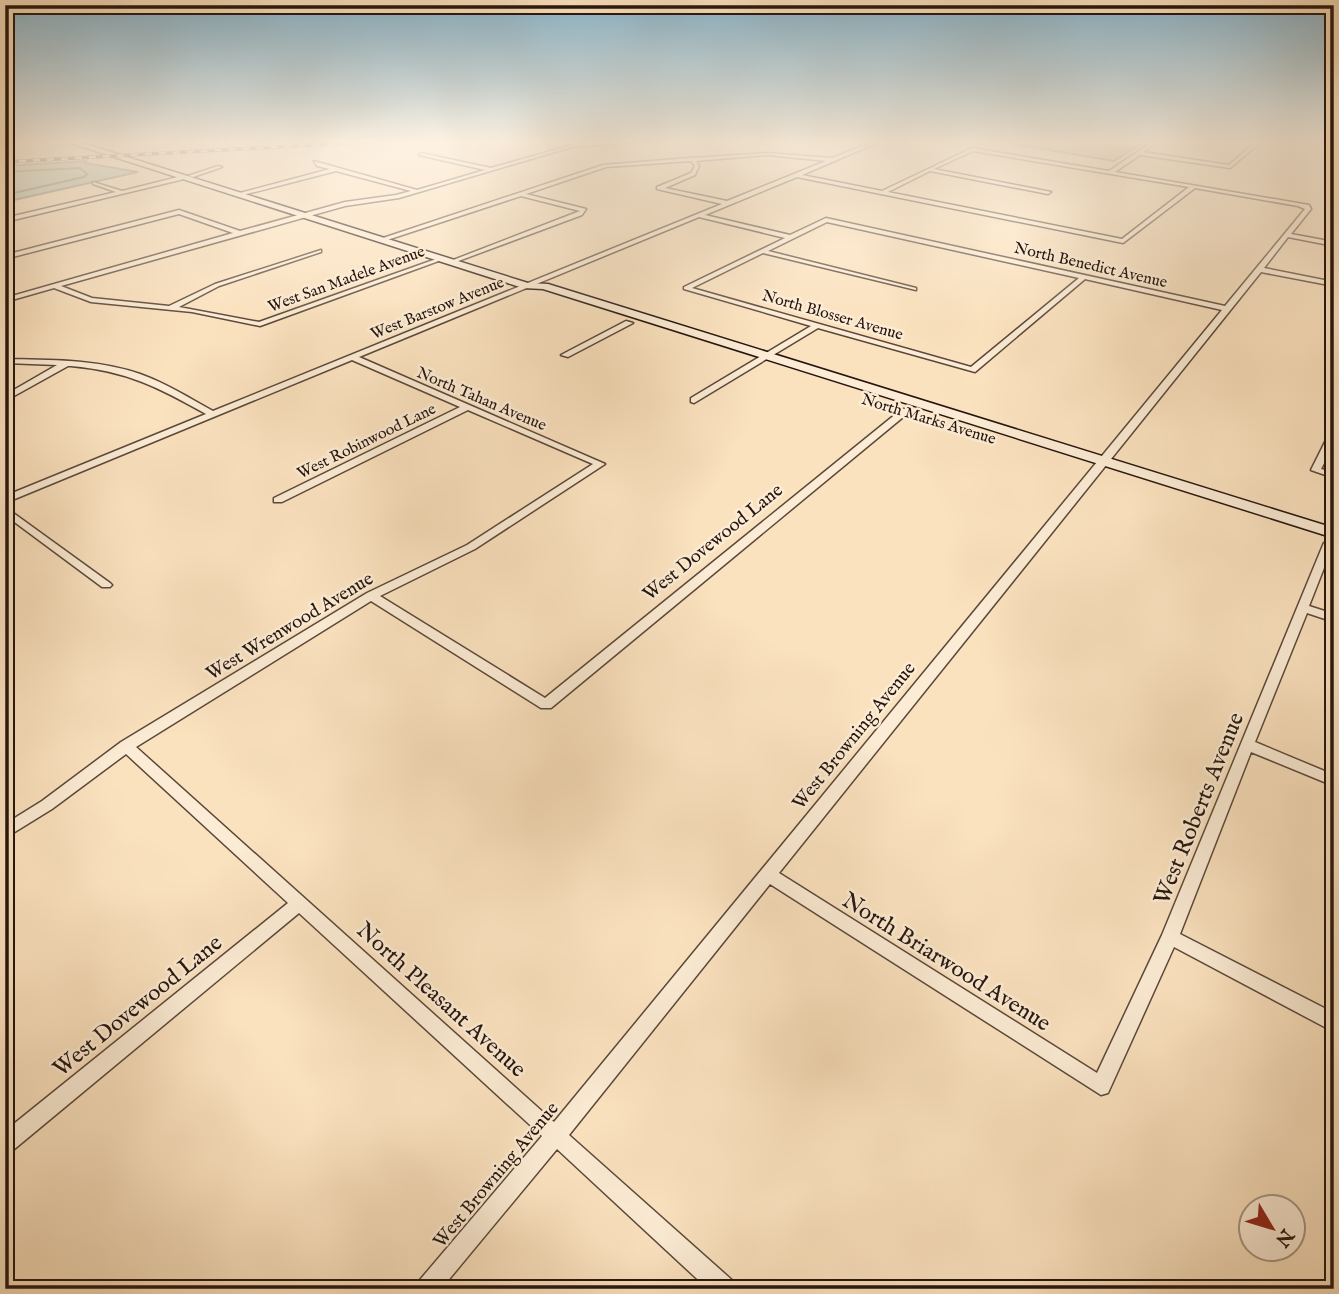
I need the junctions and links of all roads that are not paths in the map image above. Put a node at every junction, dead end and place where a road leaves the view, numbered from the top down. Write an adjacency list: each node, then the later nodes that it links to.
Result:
1 (83, 201): 15 (street)
2 (262, 201): 13 (main road, North Marks Avenue)
3 (368, 201): 13 (street)
4 (497, 201): 19 (street)
5 (549, 201): 24 (street, West San Madele Avenue)
6 (721, 201): 11 (street)
7 (732, 201): 11 (street, West Barstow Avenue)
8 (928, 201): 9 (street)
9 (1174, 201)
10 (1279, 201): 17 (street, West Browning Avenue)
11 (728, 203): 14 (street, West Barstow Avenue)
12 (179, 212): 16 (street); 23 (street)
13 (303, 215): 16 (street); 19 (main road, North Marks Avenue)
14 (699, 215): 18 (street); 29 (street, West Barstow Avenue)
15 (5, 220)
16 (239, 233): 28 (street)
17 (1287, 235): 20 (street); 25 (street, West Browning Avenue)
18 (790, 237): 22 (street); 26 (street, North Benedict Avenue)
19 (382, 240): 24 (main road, North Marks Avenue)
20 (1334, 243)
21 (319, 251): 32 (street)
22 (762, 251): 30 (street); 35 (street, North Blosser Avenue)
23 (5, 257)
24 (446, 260): 29 (main road, North Marks Avenue); 32 (street, West San Madele Avenue)
25 (1258, 269): 27 (street); 33 (street, West Browning Avenue)
26 (1084, 277): 33 (street, North Benedict Avenue); 35 (street, North Blosser Avenue)
27 (1334, 284)
28 (55, 286): 31 (street); 32 (street)
29 (527, 286): 34 (main road, North Marks Avenue); 37 (main road, North Marks Avenue); 38 (street, West Barstow Avenue)
30 (914, 289)
31 (5, 300)
32 (172, 307)
33 (1227, 309): 49 (street, West Browning Avenue)
34 (629, 323): 36 (street); 40 (main road, North Marks Avenue)
35 (816, 326): 37 (street)
36 (565, 355)
37 (767, 355): 40 (street); 49 (main road, North Marks Avenue)
38 (352, 357): 44 (street, North Tahan Avenue); 46 (street, West Barstow Avenue)
39 (5, 361): 41 (street)
40 (754, 363): 43 (street); 45 (main road, North Marks Avenue)
41 (65, 364): 42 (street); 46 (street)
42 (5, 399)
43 (694, 400)
44 (467, 407): 48 (street, North Tahan Avenue); 52 (street, West Robinwood Lane)
45 (905, 411): 49 (main road, North Marks Avenue); 59 (street, West Dovewood Lane)
46 (213, 415): 51 (street, West Barstow Avenue)
47 (1334, 434): 50 (street)
48 (600, 464): 56 (street, West Wrenwood Avenue)
49 (1099, 466): 54 (main road, North Marks Avenue); 64 (street, West Browning Avenue)
50 (1334, 475)
51 (5, 500)
52 (278, 500)
53 (5, 510): 55 (street)
54 (1332, 541): 57 (street, West Roberts Avenue)
55 (106, 585)
56 (371, 596): 59 (street); 61 (street, West Wrenwood Avenue)
57 (1304, 608): 58 (street); 60 (street, West Roberts Avenue)
58 (1334, 618)
59 (546, 705)
60 (1248, 745): 62 (street); 66 (street, West Roberts Avenue)
61 (126, 746): 63 (street, West Wrenwood Avenue); 65 (street, North Pleasant Avenue)
62 (1334, 781)
63 (5, 832)
64 (768, 874): 68 (street, North Briarwood Avenue); 69 (street, West Browning Avenue)
65 (299, 904): 69 (street, North Pleasant Avenue); 70 (street, West Dovewood Lane)
66 (1170, 937): 67 (street); 68 (street, West Roberts Avenue)
67 (1334, 1023)
68 (1101, 1086)
69 (556, 1135): 71 (street, West Browning Avenue); 72 (street, North Pleasant Avenue)
70 (5, 1144)
71 (427, 1289)
72 (725, 1289)

